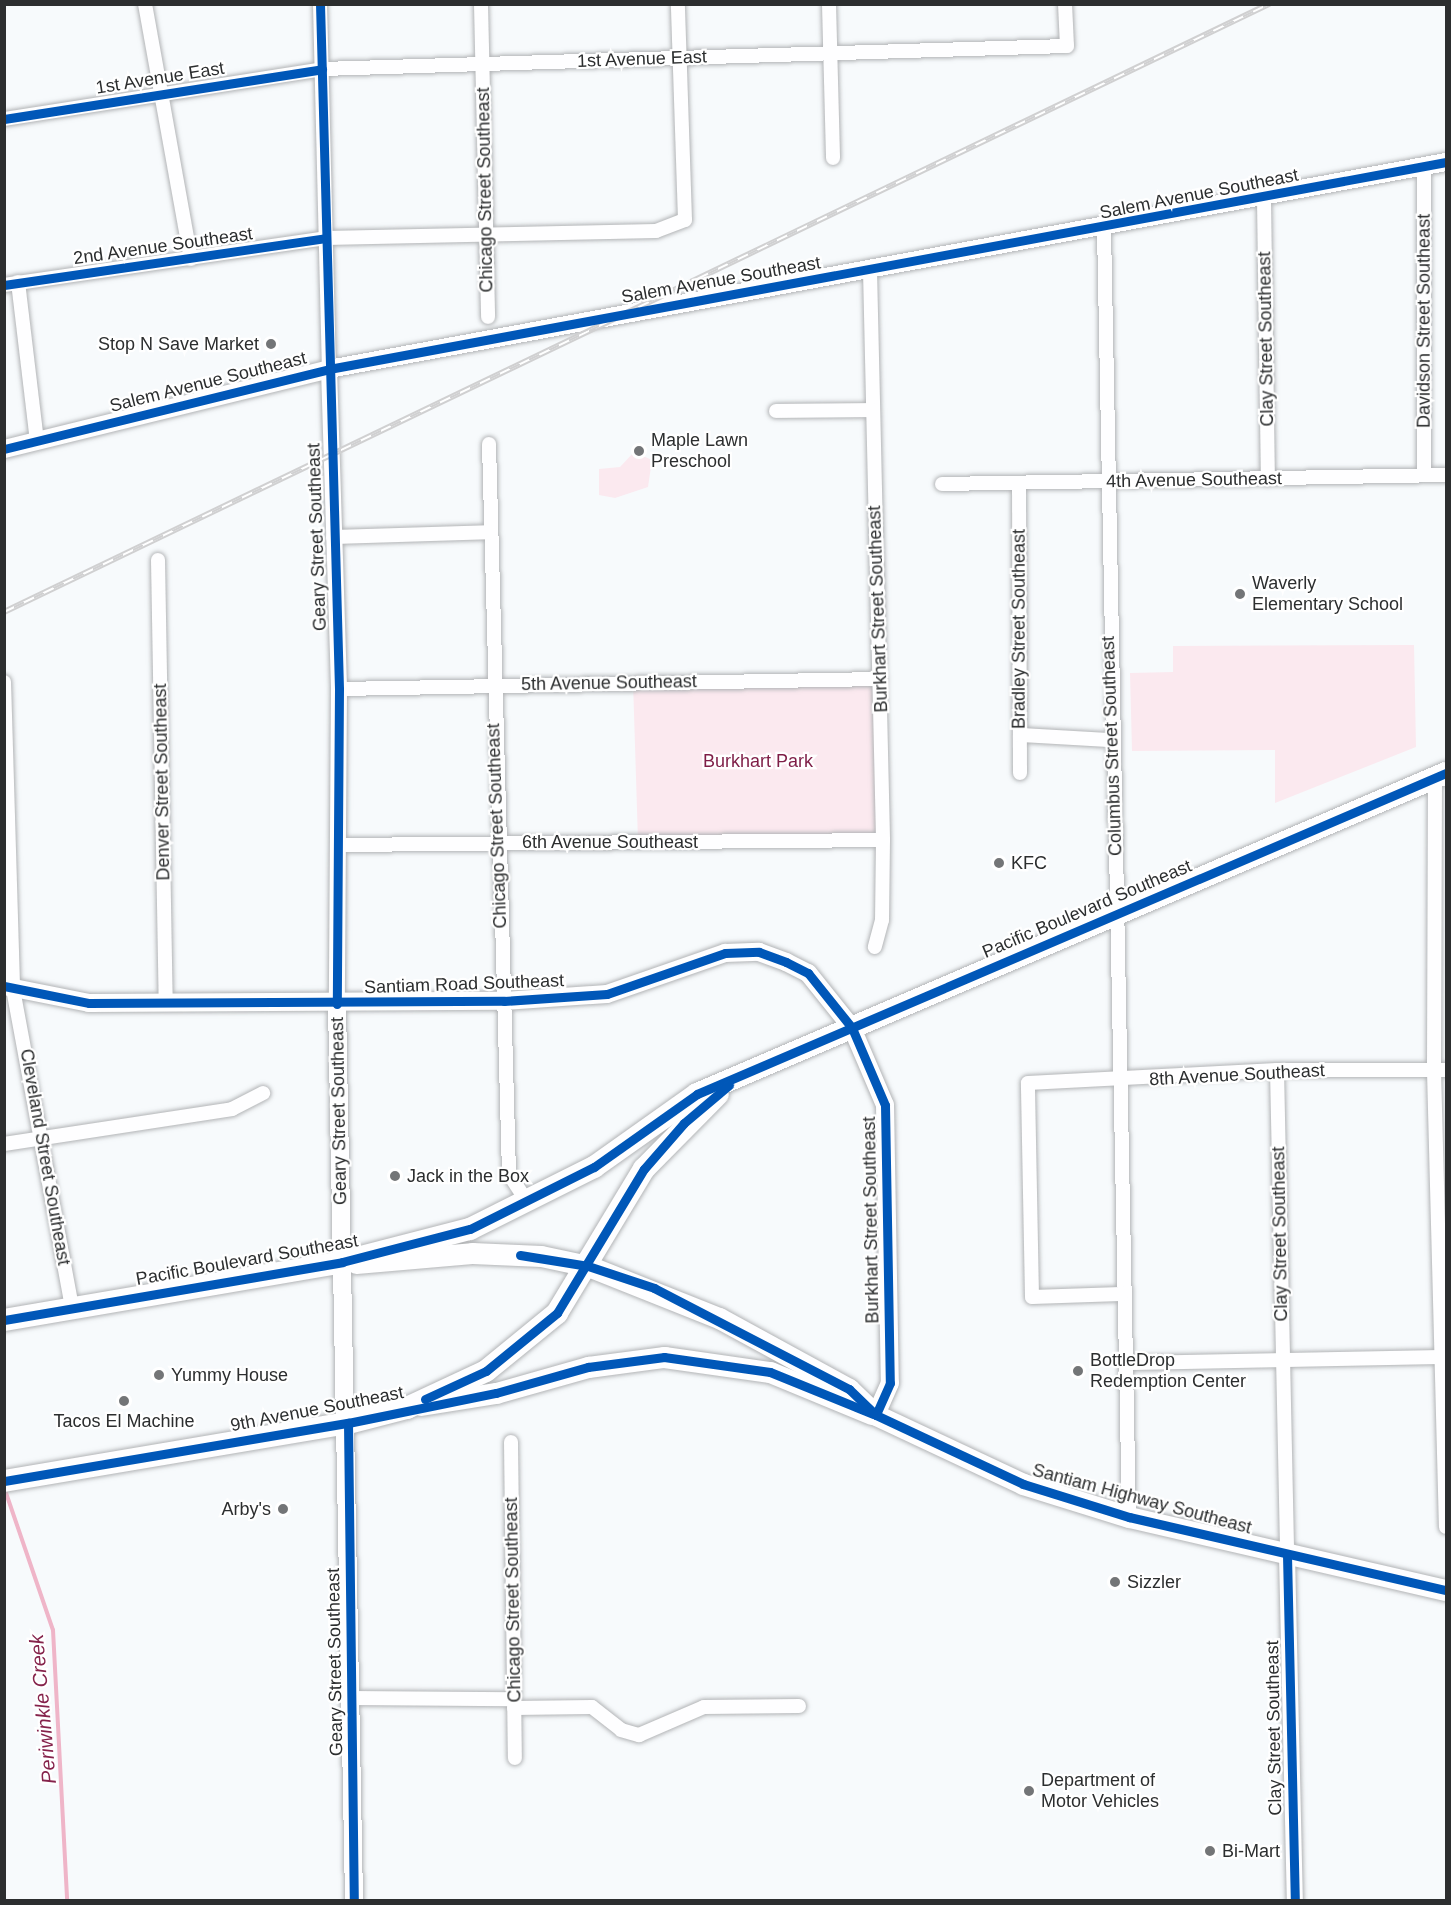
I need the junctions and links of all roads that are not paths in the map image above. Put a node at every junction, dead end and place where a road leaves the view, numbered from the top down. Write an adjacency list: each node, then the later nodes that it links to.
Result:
1 (145, 4): 11 (street)
2 (320, 4): 10 (street, Geary Street Southeast)
3 (481, 4): 9 (street, Chicago Street Southeast)
4 (678, 4): 8 (street)
5 (829, 4): 7 (street)
6 (1065, 4): 7 (street, 1st Avenue East)
7 (830, 53): 8 (street, 1st Avenue East); 13 (street)
8 (678, 58): 9 (street, 1st Avenue East); 18 (street, 2nd Avenue Southeast)
9 (482, 64): 10 (street, 1st Avenue East); 18 (street, Chicago Street Southeast)
10 (321, 69): 11 (street, 1st Avenue East); 19 (street, Geary Street Southeast)
11 (160, 94): 12 (street, 1st Avenue East); 20 (street)
12 (4, 119)
13 (833, 158)
14 (1446, 162): 15 (main road, Salem Avenue Southeast)
15 (1424, 167): 16 (main road, Salem Avenue Southeast); 30 (street, Davidson Street Southeast)
16 (1264, 199): 17 (main road, Salem Avenue Southeast); 32 (street, Clay Street Southeast)
17 (1104, 228): 21 (main road, Salem Avenue Southeast); 33 (street, Columbus Street Southeast)
18 (484, 233): 19 (street, 2nd Avenue Southeast); 23 (street, Chicago Street Southeast)
19 (326, 238): 20 (street, 2nd Avenue Southeast); 24 (street, Geary Street Southeast)
20 (191, 260): 22 (street, 2nd Avenue Southeast)
21 (870, 270): 24 (main road, Salem Avenue Southeast); 25 (street, Burkhart Street Southeast)
22 (11, 284): 27 (street)
23 (488, 317)
24 (329, 369): 27 (main road, Salem Avenue Southeast); 37 (street, Geary Street Southeast)
25 (872, 410): 26 (street); 39 (street, Burkhart Street Southeast)
26 (776, 411)
27 (37, 441): 29 (main road, Salem Avenue Southeast)
28 (489, 444): 36 (street, Chicago Street Southeast)
29 (4, 448)
30 (1424, 475): 31 (street, 4th Avenue Southeast); 32 (street, 4th Avenue Southeast)
31 (1446, 475)
32 (1268, 479): 33 (street, 4th Avenue Southeast)
33 (1107, 482): 35 (street, 4th Avenue Southeast); 44 (street, Columbus Street Southeast)
34 (942, 484): 35 (street, 4th Avenue Southeast)
35 (1019, 485): 43 (street, Bradley Street Southeast)
36 (489, 532): 37 (street); 41 (street, Chicago Street Southeast)
37 (333, 537): 42 (street, Geary Street Southeast)
38 (158, 560): 54 (street, Denver Street Southeast)
39 (880, 679): 41 (street, 5th Avenue Southeast); 47 (street, Burkhart Street Southeast)
40 (4, 682): 52 (street, Cleveland Street Southeast)
41 (493, 686): 42 (street, 5th Avenue Southeast); 48 (street, Chicago Street Southeast)
42 (339, 689): 49 (street, Geary Street Southeast)
43 (1020, 735): 44 (street); 45 (street, Bradley Street Southeast)
44 (1110, 740): 50 (street, Columbus Street Southeast)
45 (1020, 773)
46 (1441, 776): 50 (highway, Pacific Boulevard Southeast); 58 (street)
47 (883, 840): 48 (street, 6th Avenue Southeast); 51 (street, Burkhart Street Southeast)
48 (496, 843): 49 (street, 6th Avenue Southeast); 53 (street, Chicago Street Southeast)
49 (338, 845): 55 (street, Geary Street Southeast)
50 (1118, 914): 56 (highway, Pacific Boulevard Southeast); 60 (street, Columbus Street Southeast)
51 (875, 947)
52 (9, 987): 54 (main road, Santiam Road Southeast); 62 (street, Cleveland Street Southeast)
53 (504, 1000): 55 (main road, Santiam Road Southeast); 56 (main road, Santiam Road Southeast); 64 (street, Chicago Street Southeast)
54 (166, 1004): 55 (main road, Santiam Road Southeast)
55 (337, 1004): 65 (main road, Geary Street Southeast)
56 (852, 1028): 59 (highway, Pacific Boulevard Southeast); 74 (main road, Burkhart Street Southeast)
57 (1276, 1070): 58 (street, 8th Avenue Southeast); 60 (street, 8th Avenue Southeast); 71 (street, Clay Street Southeast)
58 (1440, 1071): 70 (street)
59 (740, 1076): 64 (highway, Pacific Boulevard Southeast); 66 (highway, Pacific Boulevard Southeast)
60 (1120, 1080): 67 (street, Columbus Street Southeast); 67 (street, 8th Avenue Southeast)
61 (263, 1093): 62 (street)
62 (43, 1137): 63 (street); 68 (street, Cleveland Street Southeast)
63 (4, 1144)
64 (527, 1202): 65 (highway, Pacific Boulevard Southeast)
65 (342, 1262): 66 (main road, Santiam Highway Southeast); 68 (highway, Pacific Boulevard Southeast); 75 (main road, Geary Street Southeast)
66 (588, 1266): 73 (highway, Pacific Boulevard Southeast); 74 (main road, Santiam Highway Southeast)
67 (1121, 1294): 72 (street, Columbus Street Southeast)
68 (72, 1308): 69 (highway, Pacific Boulevard Southeast)
69 (4, 1320)
70 (1444, 1357): 71 (street); 79 (street)
71 (1283, 1360): 72 (street); 80 (street, Clay Street Southeast)
72 (1127, 1363): 78 (street, Columbus Street Southeast)
73 (407, 1408): 74 (main road, 9th Avenue Southeast); 75 (highway, 9th Avenue Southeast)
74 (876, 1415): 78 (main road, Santiam Highway Southeast)
75 (348, 1423): 77 (highway, 9th Avenue Southeast); 82 (main road, Geary Street Southeast)
76 (511, 1442): 83 (street, Chicago Street Southeast)
77 (10, 1479)
78 (1129, 1517): 80 (main road, Santiam Highway Southeast)
79 (1446, 1527)
80 (1287, 1555): 81 (main road, Santiam Highway Southeast); 87 (street, Clay Street Southeast)
81 (1446, 1590)
82 (351, 1698): 83 (street); 86 (main road, Geary Street Southeast)
83 (514, 1703): 84 (street); 85 (street, Chicago Street Southeast)
84 (799, 1706)
85 (515, 1758)
86 (354, 1900)
87 (1295, 1900)

